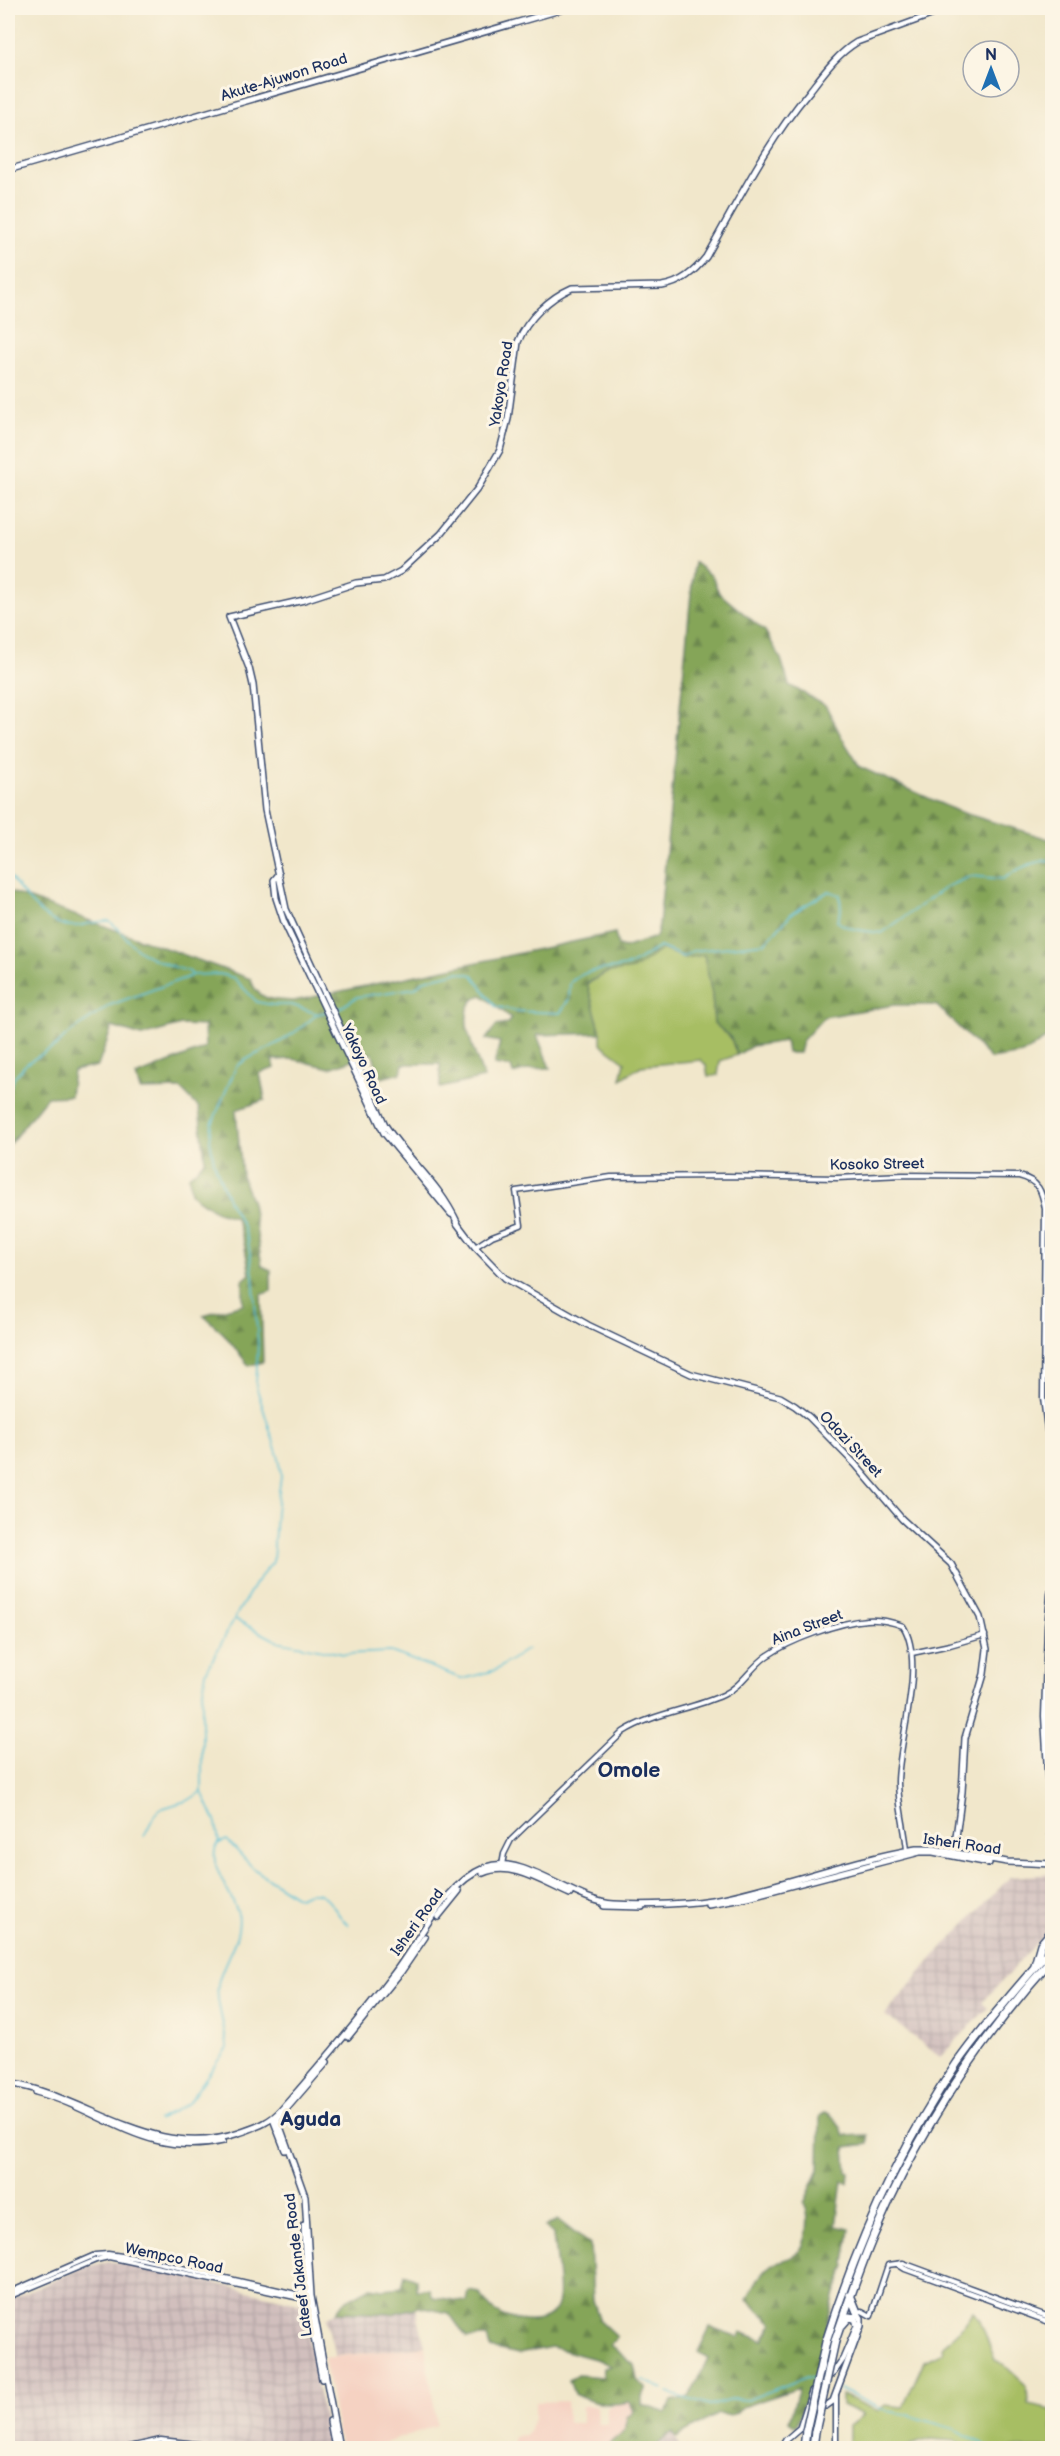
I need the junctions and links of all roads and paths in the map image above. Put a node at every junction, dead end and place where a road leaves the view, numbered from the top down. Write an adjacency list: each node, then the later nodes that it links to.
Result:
1 (567, 8): 3 (main road, Akute-Ajuwon Road)
2 (950, 8): 4 (main road, Yakoyo Road)
3 (8, 170)
4 (279, 874): 5 (main road); 5 (main road)
5 (287, 920): 6 (main road, Yakoyo Road)
6 (458, 1224): 7 (main road, Odozi Street)
7 (476, 1247): 8 (street, Kosoko Street); 10 (main road, Odozi Street)
8 (1053, 1468)
9 (1053, 1574): 12 (street)
10 (985, 1635): 11 (street); 16 (main road, Odozi Street)
11 (912, 1653): 15 (street, Aina Street); 18 (street, Aina Street)
12 (1044, 1709): 13 (street); 14 (street)
13 (1053, 1812)
14 (1051, 1818): 17 (street)
15 (907, 1850): 16 (main road, Isheri Road); 19 (main road, Isheri Road)
16 (954, 1852): 17 (main road, Isheri Road)
17 (1052, 1865): 19 (main road, Isheri Road)
18 (499, 1866): 19 (main road, Isheri Road); 25 (main road, Isheri Road); 26 (main road, Isheri Road)
19 (776, 1887)
20 (1053, 1931): 23 (highway)
21 (1053, 1947): 23 (highway)
22 (1053, 1959): 32 (highway)
23 (1032, 1971): 50 (highway, bridge)
24 (8, 2085): 26 (main road, Isheri Road)
25 (287, 2109): 26 (main road, Isheri Road); 27 (main road)
26 (275, 2119): 27 (main road, Lateef Jakande Road); 30 (main road, Lateef Jakande Road)
27 (286, 2142): 35 (main road, Lateef Jakande Road)
28 (143, 2261): 31 (street, Wempco Road); 33 (street, Wempco Road); 34 (street, Wempco Road); 35 (street, Wempco Road)
29 (896, 2264): 36 (street); 37 (street); 38 (street)
30 (306, 2288): 33 (main road); 35 (main road, Lateef Jakande Road)
31 (8, 2293)
32 (850, 2294): 36 (highway); 39 (highway)
33 (298, 2295): 35 (street, Wempco Road)
34 (8, 2297)
35 (309, 2298): 48 (main road, Lateef Jakande Road)
36 (862, 2316): 39 (highway); 40 (main road); 41 (main road)
37 (1053, 2318)
38 (1053, 2323)
39 (840, 2326): 51 (highway, bridge)
40 (837, 2369): 41 (main road); 43 (main road)
41 (843, 2374): 42 (main road)
42 (837, 2391): 44 (main road); 45 (street)
43 (807, 2403): 44 (main road); 49 (main road)
44 (826, 2406): 45 (street)
45 (835, 2415): 52 (street)
46 (126, 2448): 47 (street)
47 (232, 2448)
48 (337, 2448)
49 (781, 2448)
50 (804, 2448)
51 (813, 2448)
52 (836, 2448)

